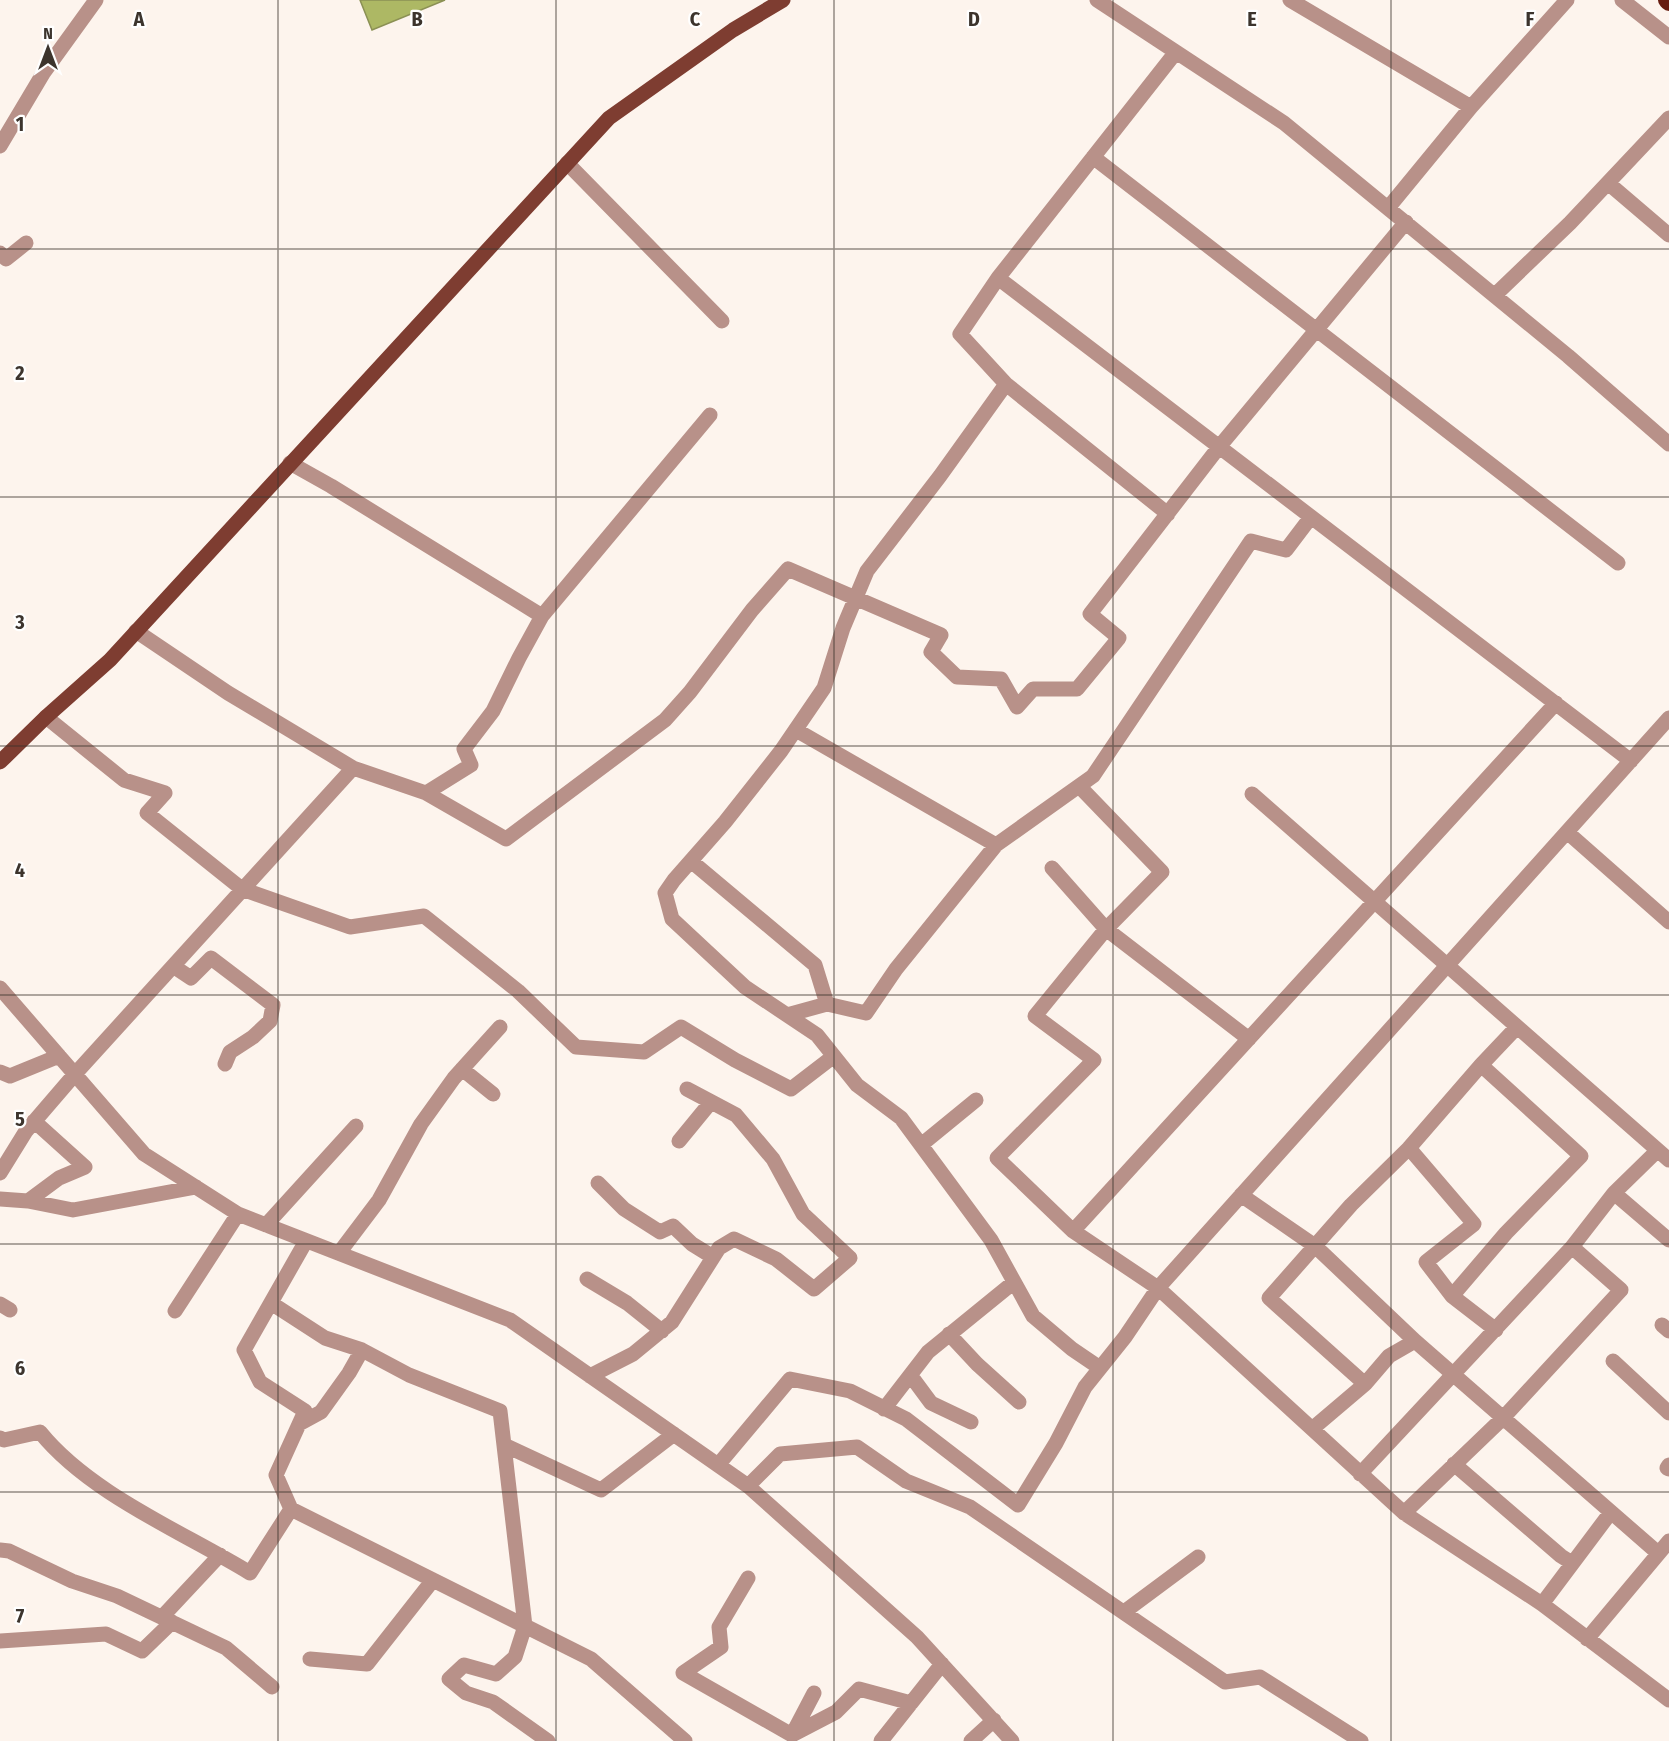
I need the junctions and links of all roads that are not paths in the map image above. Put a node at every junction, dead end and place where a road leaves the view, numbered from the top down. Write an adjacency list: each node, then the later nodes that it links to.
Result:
1 (96, 0): 11 (street)
2 (783, 0): 13 (main road)
3 (1097, 0): 8 (street)
4 (1290, 0): 9 (street)
5 (1568, 0): 9 (street)
6 (1622, 0): 7 (street)
7 (1669, 37)
8 (1176, 52): 12 (street); 15 (street)
9 (1471, 107): 15 (street)
10 (1669, 117): 14 (street)
11 (0, 146)
12 (1093, 157): 20 (street); 23 (street)
13 (567, 163): 22 (street); 28 (main road)
14 (1608, 183): 17 (street); 21 (street)
15 (1388, 208): 16 (street)
16 (1406, 222): 21 (street); 23 (street)
17 (1669, 235)
18 (26, 243): 19 (street)
19 (0, 253)
20 (998, 278): 24 (street); 27 (street)
21 (1495, 295): 26 (street)
22 (722, 321)
23 (1316, 330): 27 (street); 31 (street)
24 (1006, 384): 29 (street); 32 (street)
25 (710, 415): 33 (street)
26 (1669, 444)
27 (1219, 447): 29 (street); 30 (street)
28 (290, 463): 33 (street); 34 (main road)
29 (1168, 514): 32 (street)
30 (1311, 517): 35 (street); 42 (street)
31 (1618, 563)
32 (856, 598): 38 (street); 43 (street)
33 (542, 616): 43 (street)
34 (136, 631): 36 (main road); 41 (street)
35 (1556, 703): 39 (street); 50 (street)
36 (46, 717): 40 (main road); 49 (street)
37 (1669, 718): 39 (street)
38 (795, 730): 46 (street); 47 (street)
39 (1631, 761): 45 (street)
40 (0, 762)
41 (353, 768): 43 (street); 49 (street)
42 (1079, 786): 46 (street); 52 (street)
43 (426, 793)
44 (1252, 794): 50 (street)
45 (1567, 832): 51 (street); 53 (street)
46 (996, 845): 56 (street)
47 (691, 861): 56 (street); 57 (street)
48 (1052, 868): 52 (street)
49 (243, 889): 54 (street); 62 (street)
50 (1375, 901): 53 (street); 60 (street)
51 (1669, 922)
52 (1106, 928): 60 (street); 87 (street)
53 (1448, 964): 59 (street); 82 (street)
54 (173, 966): 63 (street); 67 (street)
55 (0, 988): 61 (street)
56 (827, 1004): 57 (street)
57 (787, 1015): 62 (street)
58 (500, 1027): 65 (street)
59 (1517, 1027): 64 (street); 77 (street)
60 (1249, 1039): 87 (street)
61 (59, 1056): 66 (street); 67 (street)
62 (834, 1056): 75 (street)
63 (225, 1064)
64 (1481, 1065): 76 (street); 97 (street)
65 (462, 1069): 69 (street); 92 (street)
66 (0, 1072)
67 (75, 1074): 72 (street); 80 (street)
68 (687, 1089): 71 (street)
69 (493, 1094)
70 (976, 1100): 75 (street)
71 (711, 1102): 74 (street); 93 (street)
72 (34, 1121): 78 (street); 84 (street)
73 (356, 1126): 86 (street)
74 (679, 1141)
75 (921, 1145): 95 (street)
76 (1409, 1148): 90 (street); 97 (street)
77 (1663, 1156): 81 (street)
78 (0, 1173)
79 (598, 1183): 93 (street)
80 (196, 1187): 84 (street); 85 (street)
81 (1614, 1193): 88 (street); 91 (street)
82 (1241, 1195): 90 (street); 96 (street)
83 (0, 1199): 84 (street)
84 (28, 1201)
85 (238, 1214): 86 (street); 99 (street)
86 (266, 1225): 89 (street)
87 (1073, 1231): 96 (street)
88 (1669, 1240)
89 (306, 1241): 92 (street); 98 (street)
90 (1315, 1246): 103 (street); 110 (street)
91 (1572, 1247): 101 (street); 114 (street)
92 (339, 1253): 108 (street)
93 (713, 1257): 100 (street)
94 (587, 1279): 100 (street)
95 (1014, 1282): 102 (street); 106 (street)
96 (1158, 1288): 106 (street); 117 (street)
97 (1452, 1296): 101 (street)
98 (271, 1303): 104 (street); 116 (street)
99 (175, 1311)
100 (662, 1330): 108 (street)
101 (1496, 1330): 107 (street)
102 (949, 1334): 109 (street); 111 (street)
103 (1415, 1341): 107 (street); 110 (street)
104 (362, 1350): 116 (street); 120 (street)
105 (1613, 1361): 113 (street)
106 (1100, 1368): 112 (street)
107 (1454, 1375): 114 (street); 123 (street)
108 (590, 1376): 118 (street)
109 (911, 1376): 112 (street); 115 (street)
110 (1365, 1384): 117 (street)
111 (1019, 1402)
112 (884, 1409): 122 (street)
113 (1669, 1413)
114 (1503, 1418): 121 (street); 126 (street)
115 (971, 1422)
116 (299, 1424): 125 (street)
117 (1312, 1429): 123 (street)
118 (674, 1434): 120 (street); 122 (street)
119 (0, 1438): 131 (street)
120 (504, 1445): 139 (street)
121 (1454, 1464): 127 (street); 133 (street)
122 (718, 1465): 124 (street)
123 (1360, 1474): 127 (street)
124 (748, 1486): 137 (street); 143 (street)
125 (291, 1509): 131 (street); 135 (street)
126 (1611, 1512): 130 (street); 133 (street)
127 (1404, 1513): 136 (street)
128 (1669, 1541): 130 (street)
129 (0, 1550): 138 (street)
130 (1658, 1553): 140 (street)
131 (220, 1555): 138 (street)
132 (1198, 1557): 137 (street)
133 (1572, 1563): 136 (street)
134 (748, 1578): 149 (street)
135 (434, 1580): 139 (street); 142 (street)
136 (1542, 1604): 140 (street)
137 (1124, 1612): 155 (street)
138 (167, 1619): 141 (street); 144 (street)
139 (525, 1626): 150 (street); 151 (street)
140 (1587, 1639): 146 (street)
141 (0, 1641)
142 (310, 1659)
143 (942, 1664): 147 (street); 148 (street)
144 (272, 1687)
145 (814, 1693): 149 (street)
146 (1669, 1700)
147 (911, 1703): 149 (street); 152 (street)
148 (994, 1720): 153 (street); 154 (street)
149 (792, 1735)
150 (548, 1741)
151 (685, 1741)
152 (881, 1741)
153 (971, 1741)
154 (1012, 1741)
155 (1361, 1741)

